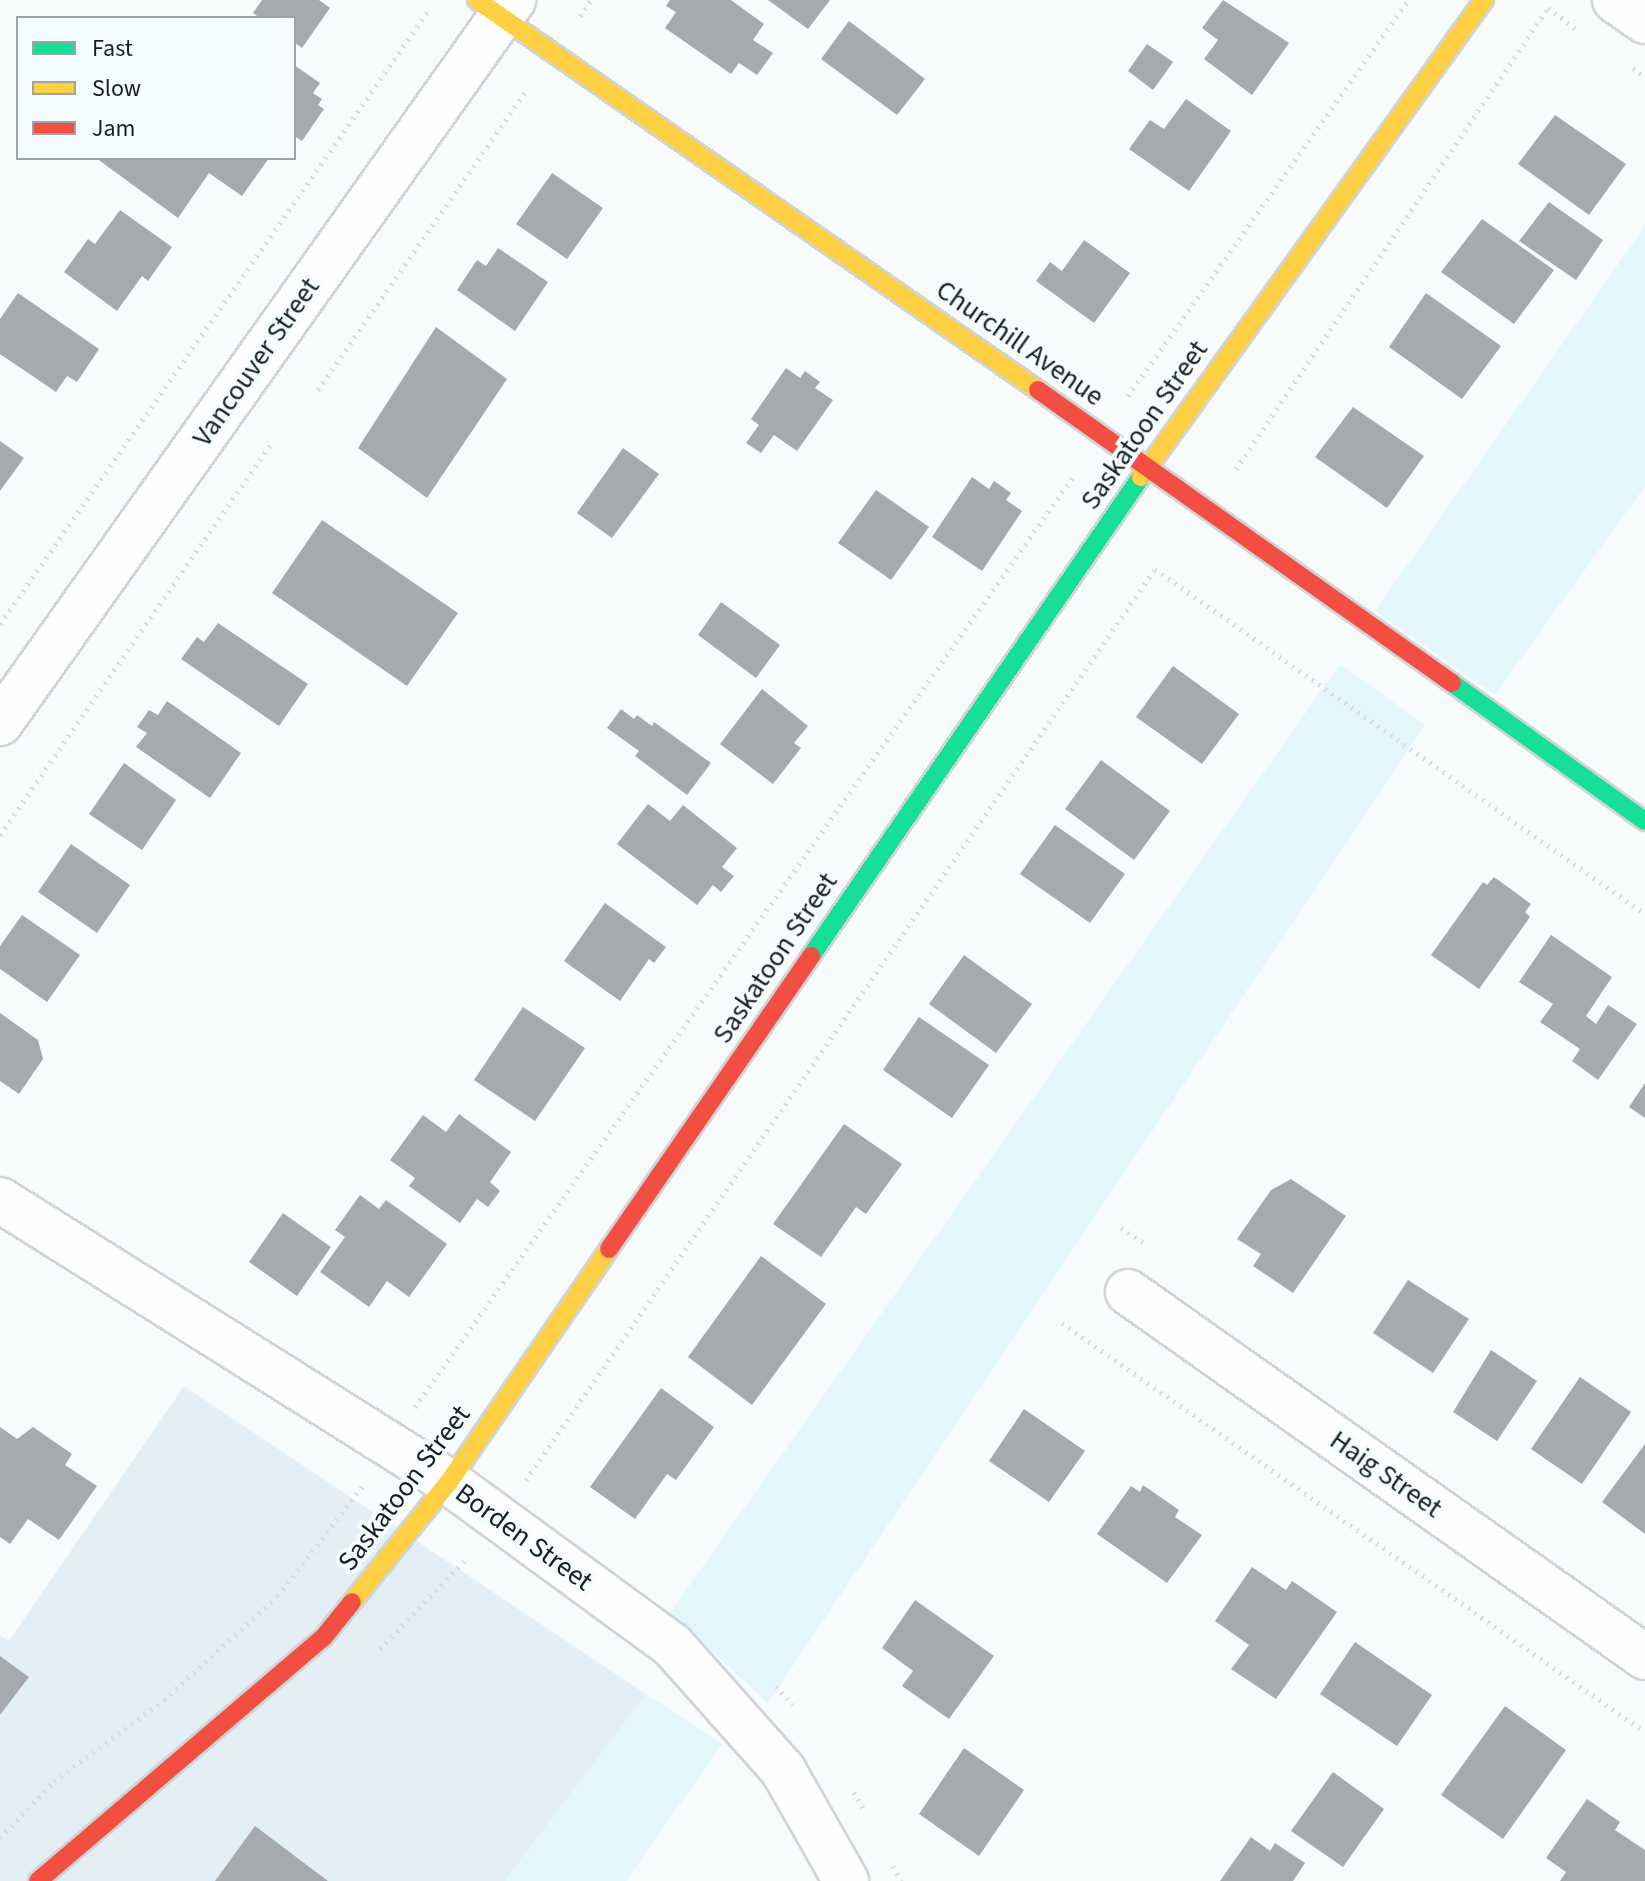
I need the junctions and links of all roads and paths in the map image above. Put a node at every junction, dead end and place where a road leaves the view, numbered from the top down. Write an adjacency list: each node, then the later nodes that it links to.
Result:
1 (1408, 0): 12 (path)
2 (1484, 0): 14 (street, Saskatoon Street)
3 (1615, 0): 6 (street)
4 (431, 5): 17 (path)
5 (497, 5): 14 (street, Churchill Avenue); 18 (street, Vancouver Street)
6 (1645, 21)
7 (1584, 34): 16 (path)
8 (1621, 59): 9 (path)
9 (1645, 76)
10 (536, 77): 11 (path)
11 (318, 390)
12 (1125, 400)
13 (270, 445): 20 (path)
14 (1148, 466): 19 (street, Churchill Avenue); 27 (street, Saskatoon Street)
15 (1073, 477): 25 (path)
16 (1230, 477)
17 (0, 624)
18 (0, 723)
19 (1645, 821)
20 (0, 835)
21 (1645, 914): 28 (path)
22 (0, 1200): 27 (street, Borden Street)
23 (1128, 1292): 29 (street, Haig Street)
24 (1062, 1323): 32 (path)
25 (408, 1417)
26 (365, 1482): 35 (path)
27 (449, 1482): 37 (street, Saskatoon Street); 38 (street, Borden Street)
28 (534, 1494)
29 (1645, 1657)
30 (764, 1675): 31 (path)
31 (795, 1707)
32 (1645, 1732)
33 (850, 1785): 34 (path)
34 (873, 1825)
35 (0, 1838)
36 (887, 1853): 39 (path)
37 (38, 1881)
38 (846, 1881)
39 (901, 1881)

